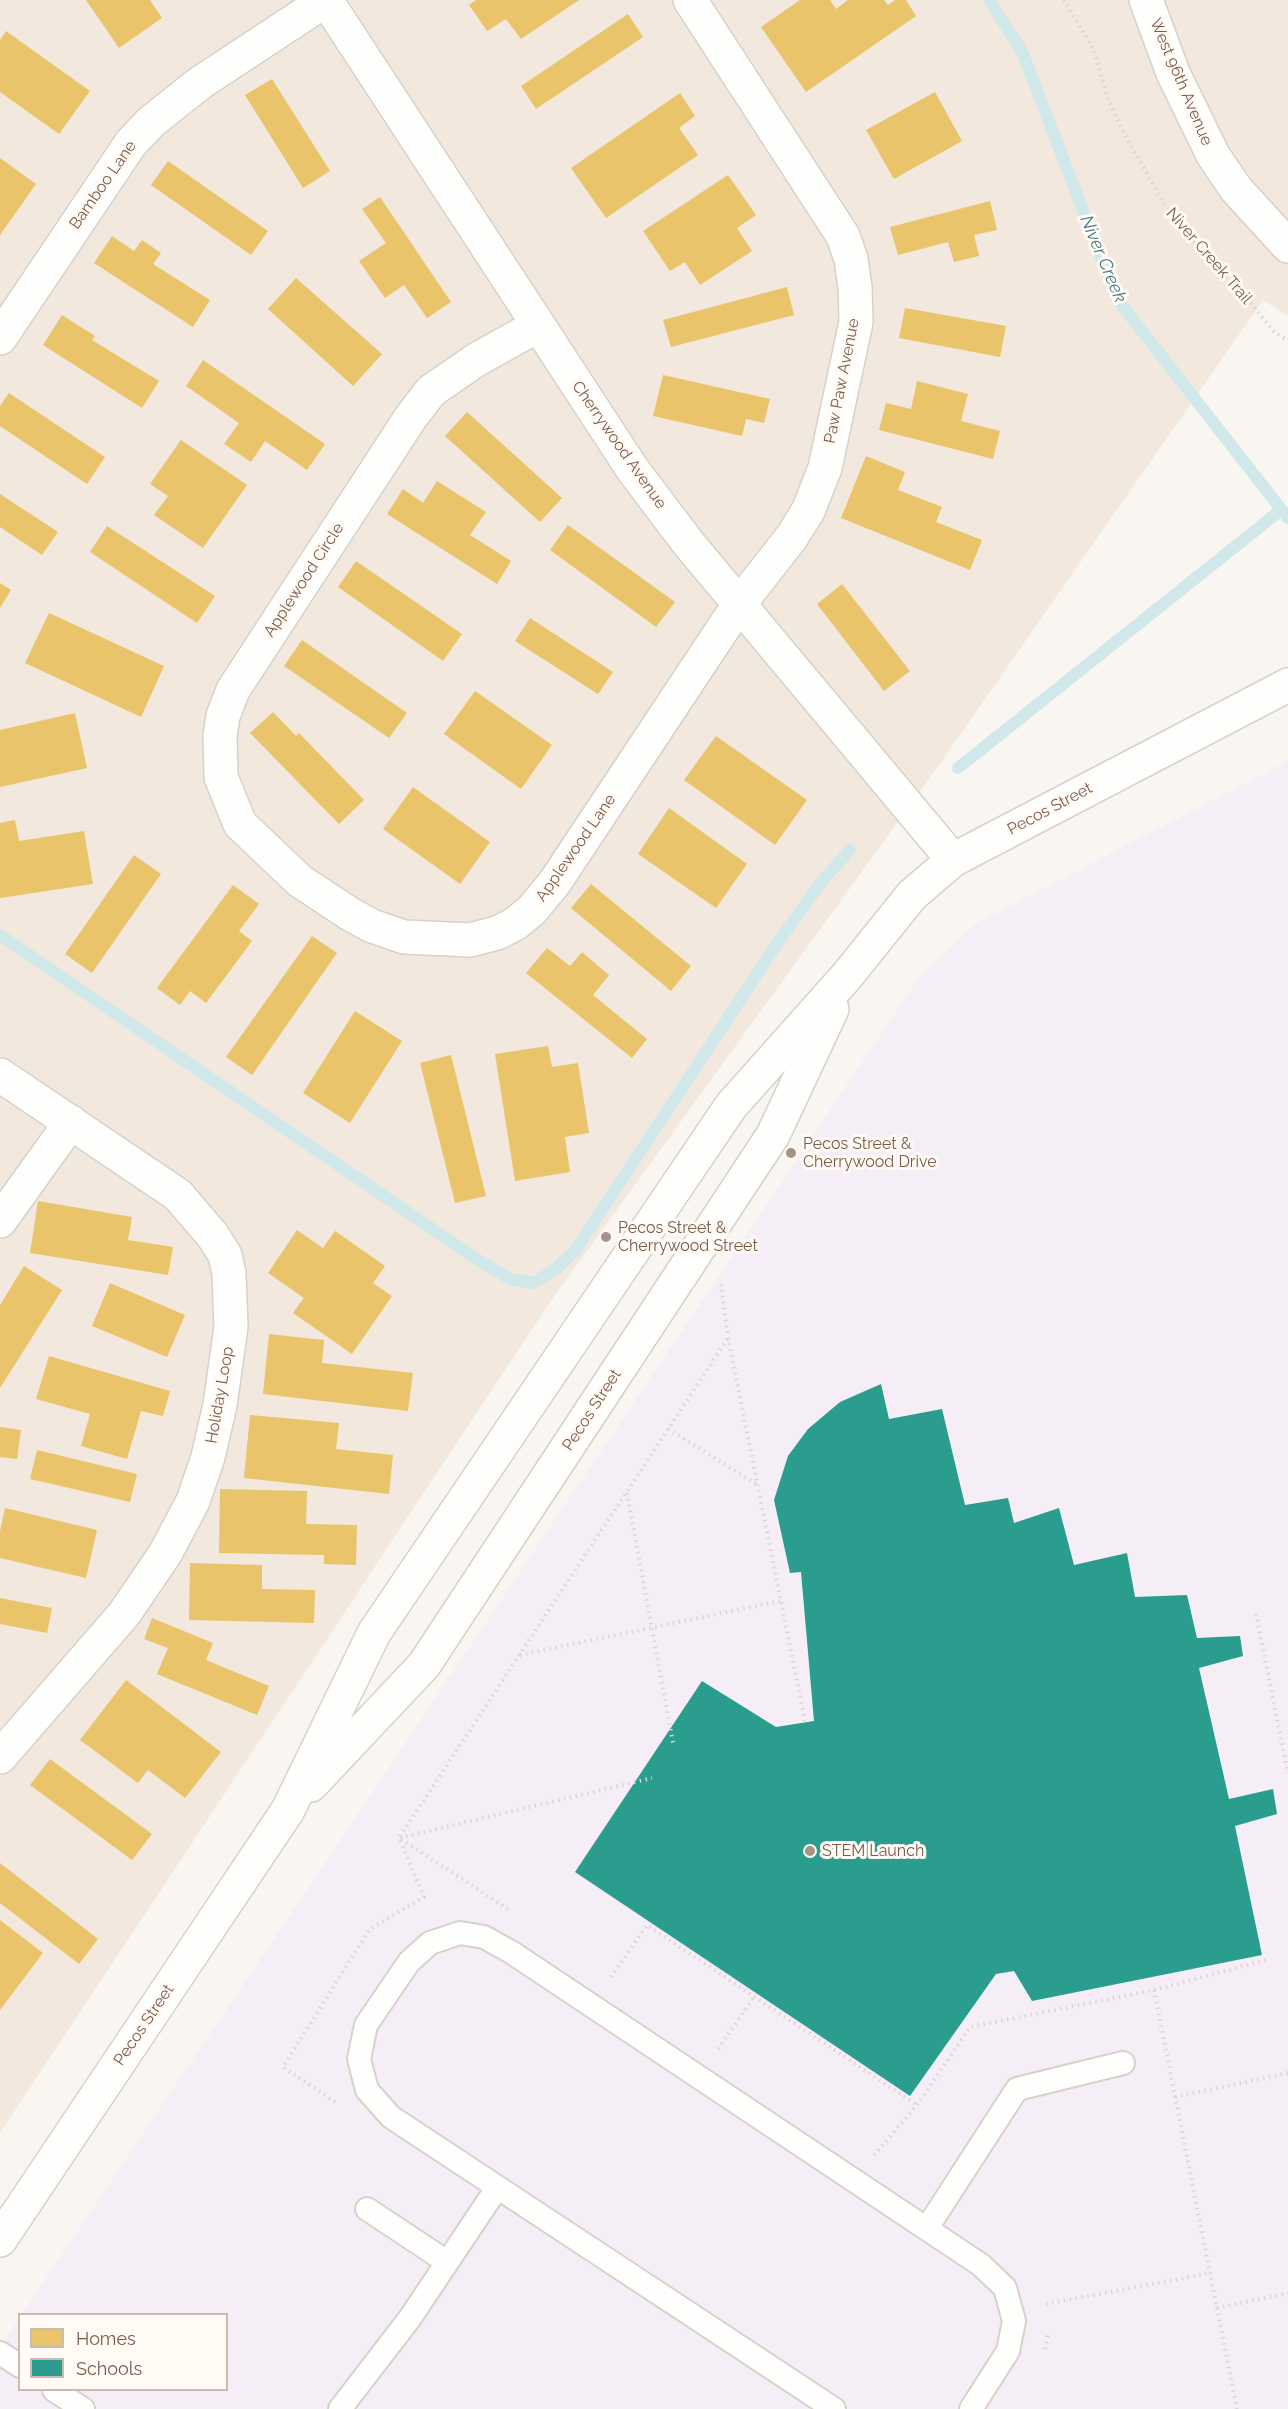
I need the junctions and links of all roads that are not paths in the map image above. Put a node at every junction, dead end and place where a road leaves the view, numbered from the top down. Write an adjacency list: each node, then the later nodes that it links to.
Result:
1 (326, 0): 5 (street, Cherrywood Avenue); 6 (street, Bamboo Lane)
2 (690, 0): 7 (street, Paw Paw Avenue)
3 (1146, 0): 4 (street, West 96th Avenue)
4 (1288, 246)
5 (537, 326): 7 (street, Cherrywood Avenue); 10 (street, Applewood Circle)
6 (0, 338)
7 (740, 603): 9 (street, Cherrywood Avenue); 10 (street, Applewood Lane)
8 (1288, 685): 9 (street, Pecos Street)
9 (953, 860): 11 (street, Pecos Street)
10 (300, 881)
11 (846, 977): 16 (street, Pecos Street); 16 (street, Pecos Street)
12 (0, 1075): 13 (street, Holiday Loop)
13 (71, 1122): 14 (street); 15 (street, Holiday Loop)
14 (0, 1221)
15 (0, 1757)
16 (288, 1810): 21 (street, Pecos Street)
17 (1123, 2063): 20 (lane)
18 (497, 2188): 20 (lane); 22 (lane); 28 (lane)
19 (367, 2209): 22 (lane)
20 (927, 2228): 29 (lane)
21 (0, 2240)
22 (447, 2262): 27 (lane)
23 (0, 2353): 24 (lane)
24 (18, 2365)
25 (56, 2391): 26 (lane)
26 (83, 2409)
27 (340, 2409)
28 (834, 2409)
29 (971, 2409)

